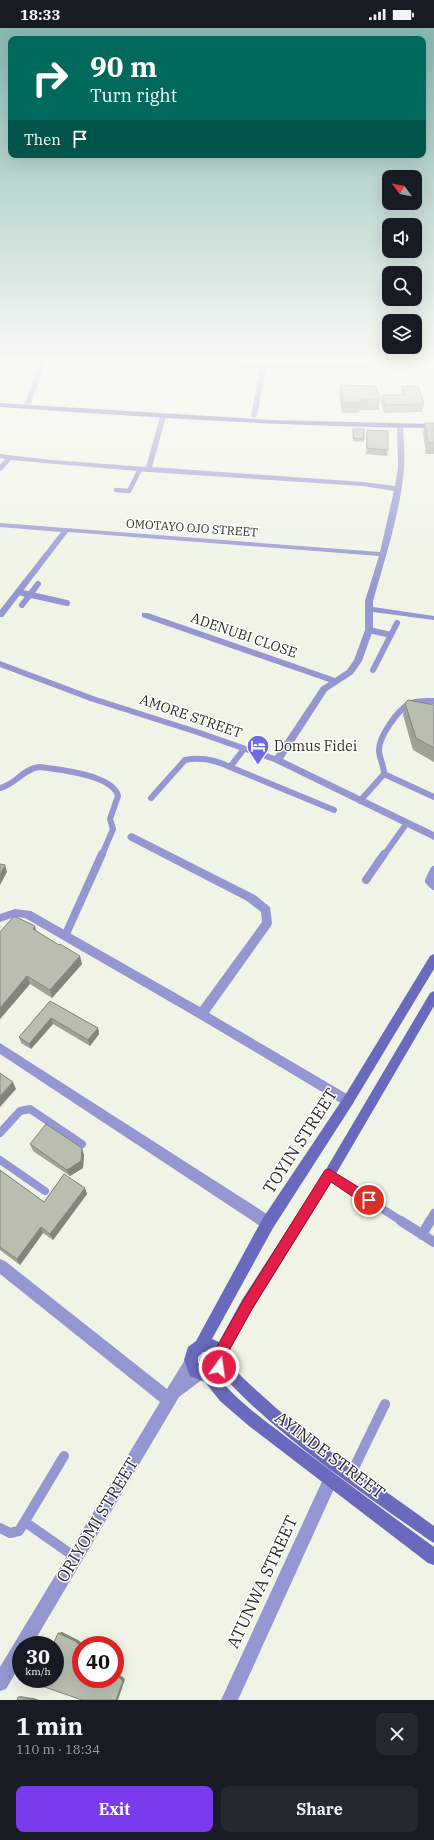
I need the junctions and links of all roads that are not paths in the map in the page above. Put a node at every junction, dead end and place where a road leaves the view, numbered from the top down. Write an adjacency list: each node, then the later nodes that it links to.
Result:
1 (157, 437): 7 (street)
2 (400, 437): 8 (street)
3 (0, 456): 4 (street)
4 (9, 458): 5 (street); 6 (street)
5 (0, 468)
6 (140, 469): 7 (street); 9 (lane)
7 (148, 470): 8 (street)
8 (398, 489): 12 (street)
9 (116, 490)
10 (0, 525): 11 (street, OMOTAYO OJO STREET)
11 (66, 530): 12 (street, OMOTAYO OJO STREET); 14 (street)
12 (383, 554): 18 (street)
13 (38, 584): 15 (lane)
14 (18, 592): 15 (lane); 20 (street)
15 (29, 594): 16 (lane); 17 (lane)
16 (67, 603)
17 (22, 605)
18 (368, 609): 21 (street); 23 (street)
19 (145, 614): 27 (street, ADENUBI CLOSE)
20 (0, 615)
21 (434, 618)
22 (397, 623): 24 (lane)
23 (369, 630): 24 (lane); 27 (street)
24 (391, 635): 26 (lane)
25 (0, 664): 29 (street, AMORE STREET)
26 (373, 670)
27 (335, 680): 30 (street)
28 (434, 701): 32 (lane)
29 (244, 749): 30 (street, AMORE STREET); 31 (lane)
30 (277, 760): 36 (street, AMORE STREET)
31 (230, 767): 34 (lane); 37 (lane)
32 (384, 774): 35 (lane); 36 (lane)
33 (0, 788): 45 (lane)
34 (152, 798)
35 (434, 798)
36 (360, 801): 38 (street, AMORE STREET)
37 (334, 810)
38 (407, 823): 39 (street, AMORE STREET); 42 (lane)
39 (434, 836)
40 (132, 837): 48 (street)
41 (434, 870): 43 (lane)
42 (366, 880)
43 (434, 886)
44 (0, 918): 45 (street)
45 (65, 936): 48 (street)
46 (434, 959): 50 (main road, TOYIN STREET)
47 (434, 996): 54 (main road)
48 (202, 1014): 50 (street)
49 (0, 1048): 57 (street)
50 (348, 1101): 57 (main road, TOYIN STREET)
51 (0, 1133): 52 (lane)
52 (82, 1144)
53 (0, 1160): 55 (lane)
54 (329, 1174): 58 (lane); 62 (main road)
55 (45, 1190)
56 (434, 1213): 58 (lane)
57 (268, 1223): 61 (main road, TOYIN STREET)
58 (422, 1235): 59 (lane)
59 (434, 1242)
60 (0, 1266): 64 (street)
61 (201, 1344): 62 (main road); 63 (main road)
62 (220, 1358): 63 (main road); 67 (main road, AYINDE STREET)
63 (199, 1371): 64 (street); 68 (main road, AYINDE STREET)
64 (170, 1398): 73 (street, ORIYOMI STREET)
65 (385, 1404): 67 (lane)
66 (64, 1456): 69 (lane)
67 (351, 1474): 71 (main road, AYINDE STREET)
68 (330, 1480): 72 (main road, AYINDE STREET); 77 (street, ATUNWA STREET)
69 (25, 1522): 70 (lane); 73 (lane)
70 (0, 1528)
71 (434, 1535)
72 (434, 1556)
73 (75, 1557): 74 (street, ORIYOMI STREET)
74 (28, 1636)
75 (12, 1663): 76 (street)
76 (0, 1683)
77 (229, 1700)

